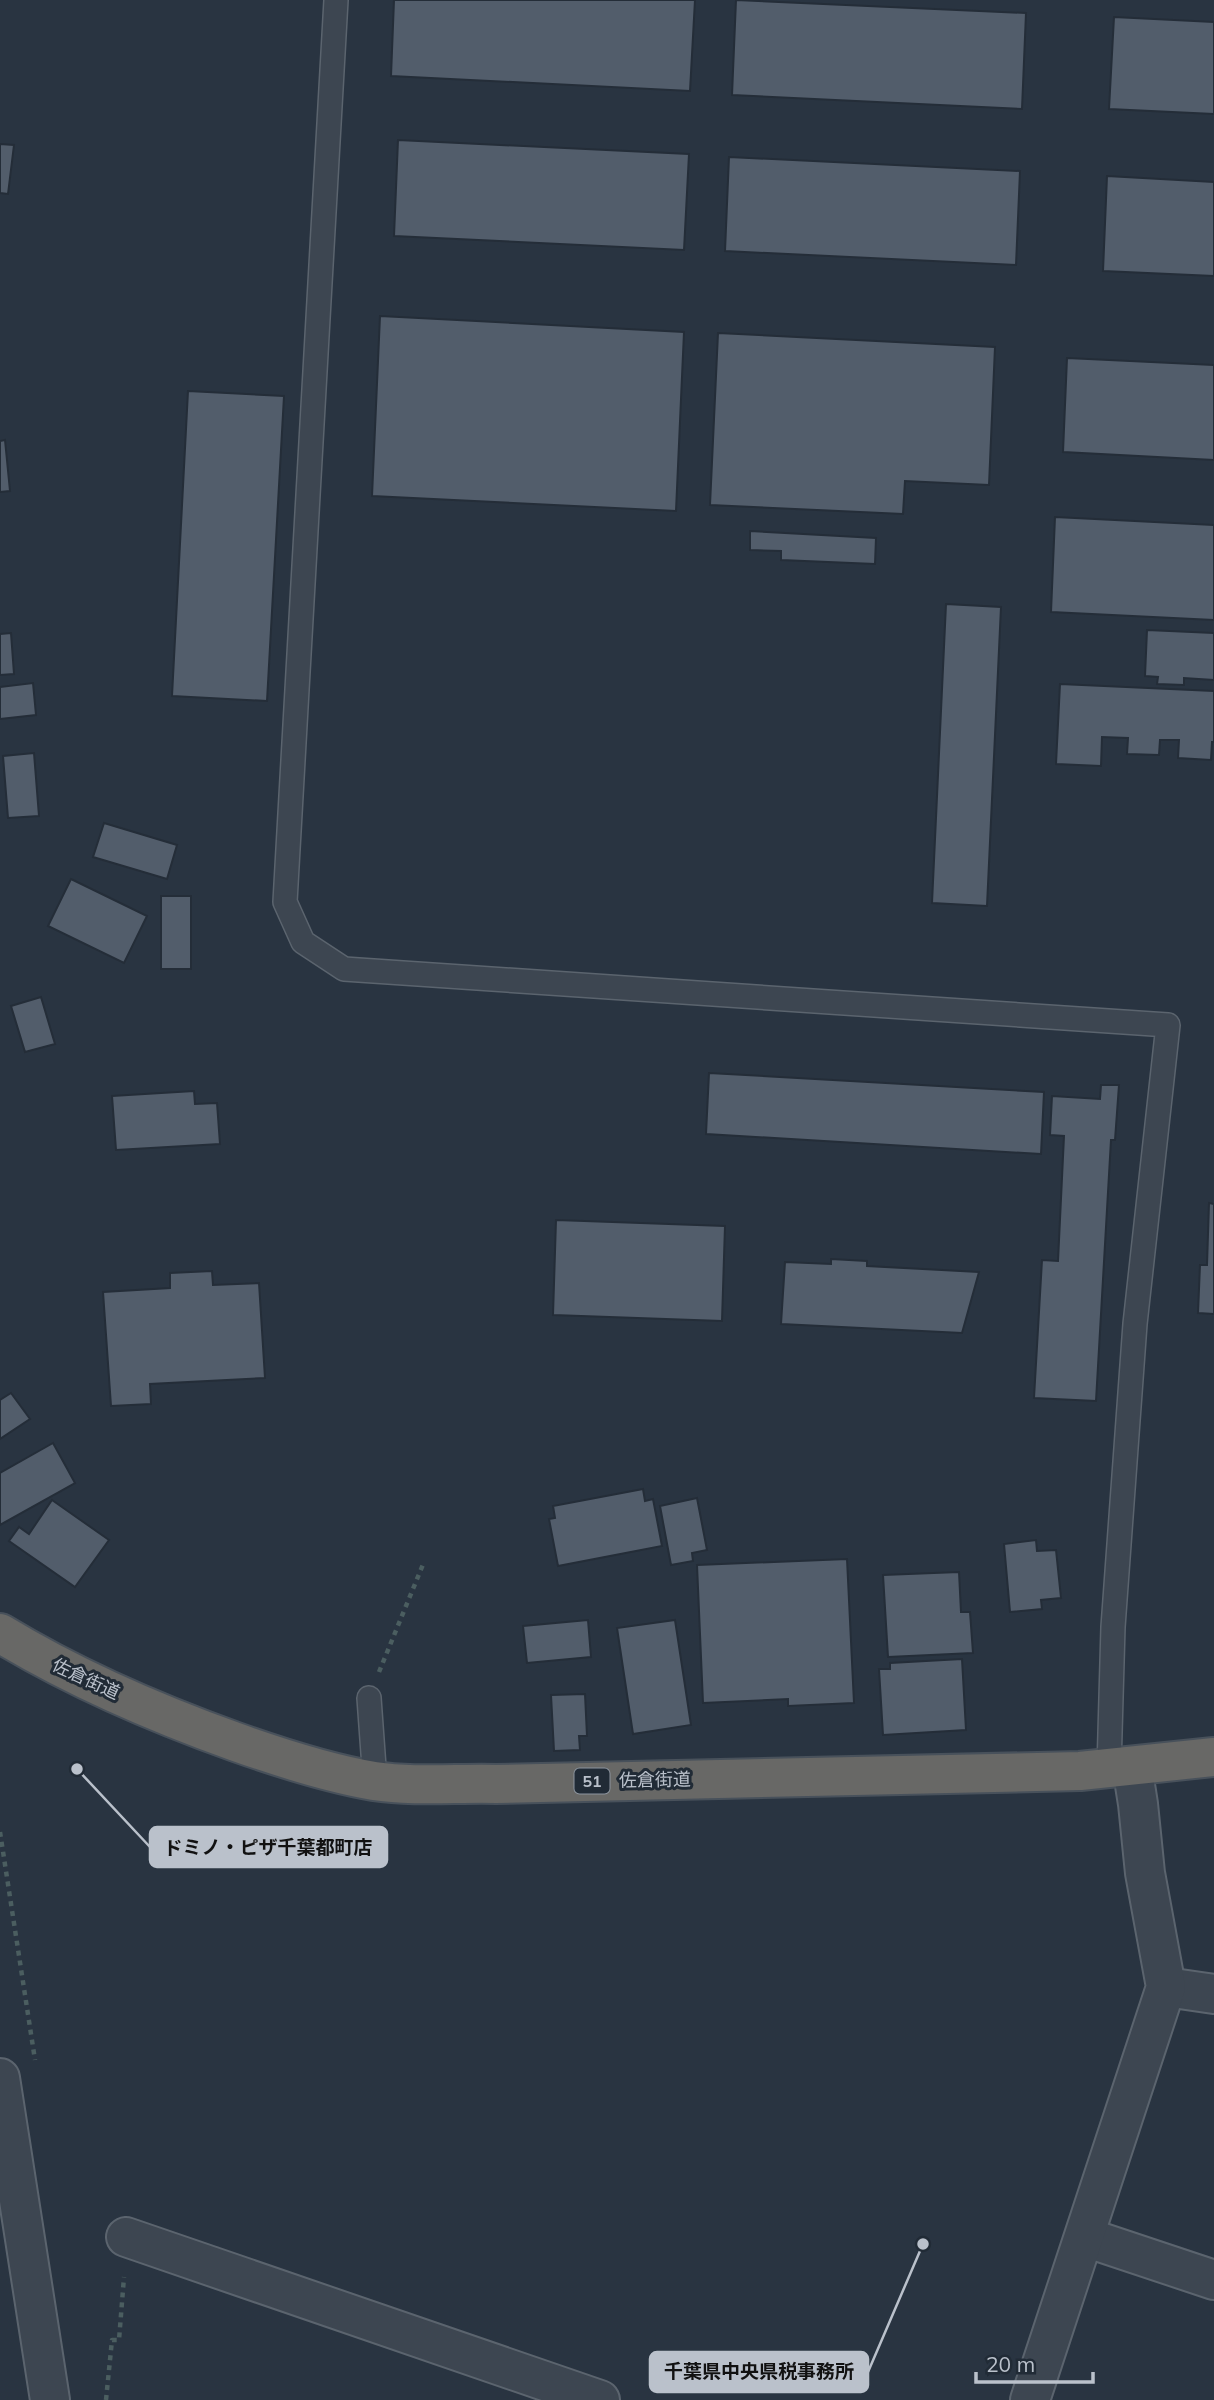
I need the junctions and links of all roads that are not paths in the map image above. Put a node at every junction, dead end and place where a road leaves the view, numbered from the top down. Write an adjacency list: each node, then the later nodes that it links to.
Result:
1 (335, 0): 5 (lane)
2 (0, 1633): 6 (highway, 佐倉街道 / 51)
3 (369, 1698): 6 (lane)
4 (1214, 1757): 5 (highway, 佐倉街道 / 51)
5 (1120, 1767): 6 (highway, 佐倉街道 / 51); 7 (street)
6 (375, 1781)
7 (1166, 1987): 8 (street); 11 (street)
8 (1214, 1994)
9 (0, 2078): 13 (street)
10 (126, 2237): 14 (street)
11 (1085, 2237): 12 (street); 15 (street)
12 (1214, 2280)
13 (50, 2400)
14 (600, 2400)
15 (1030, 2400)

